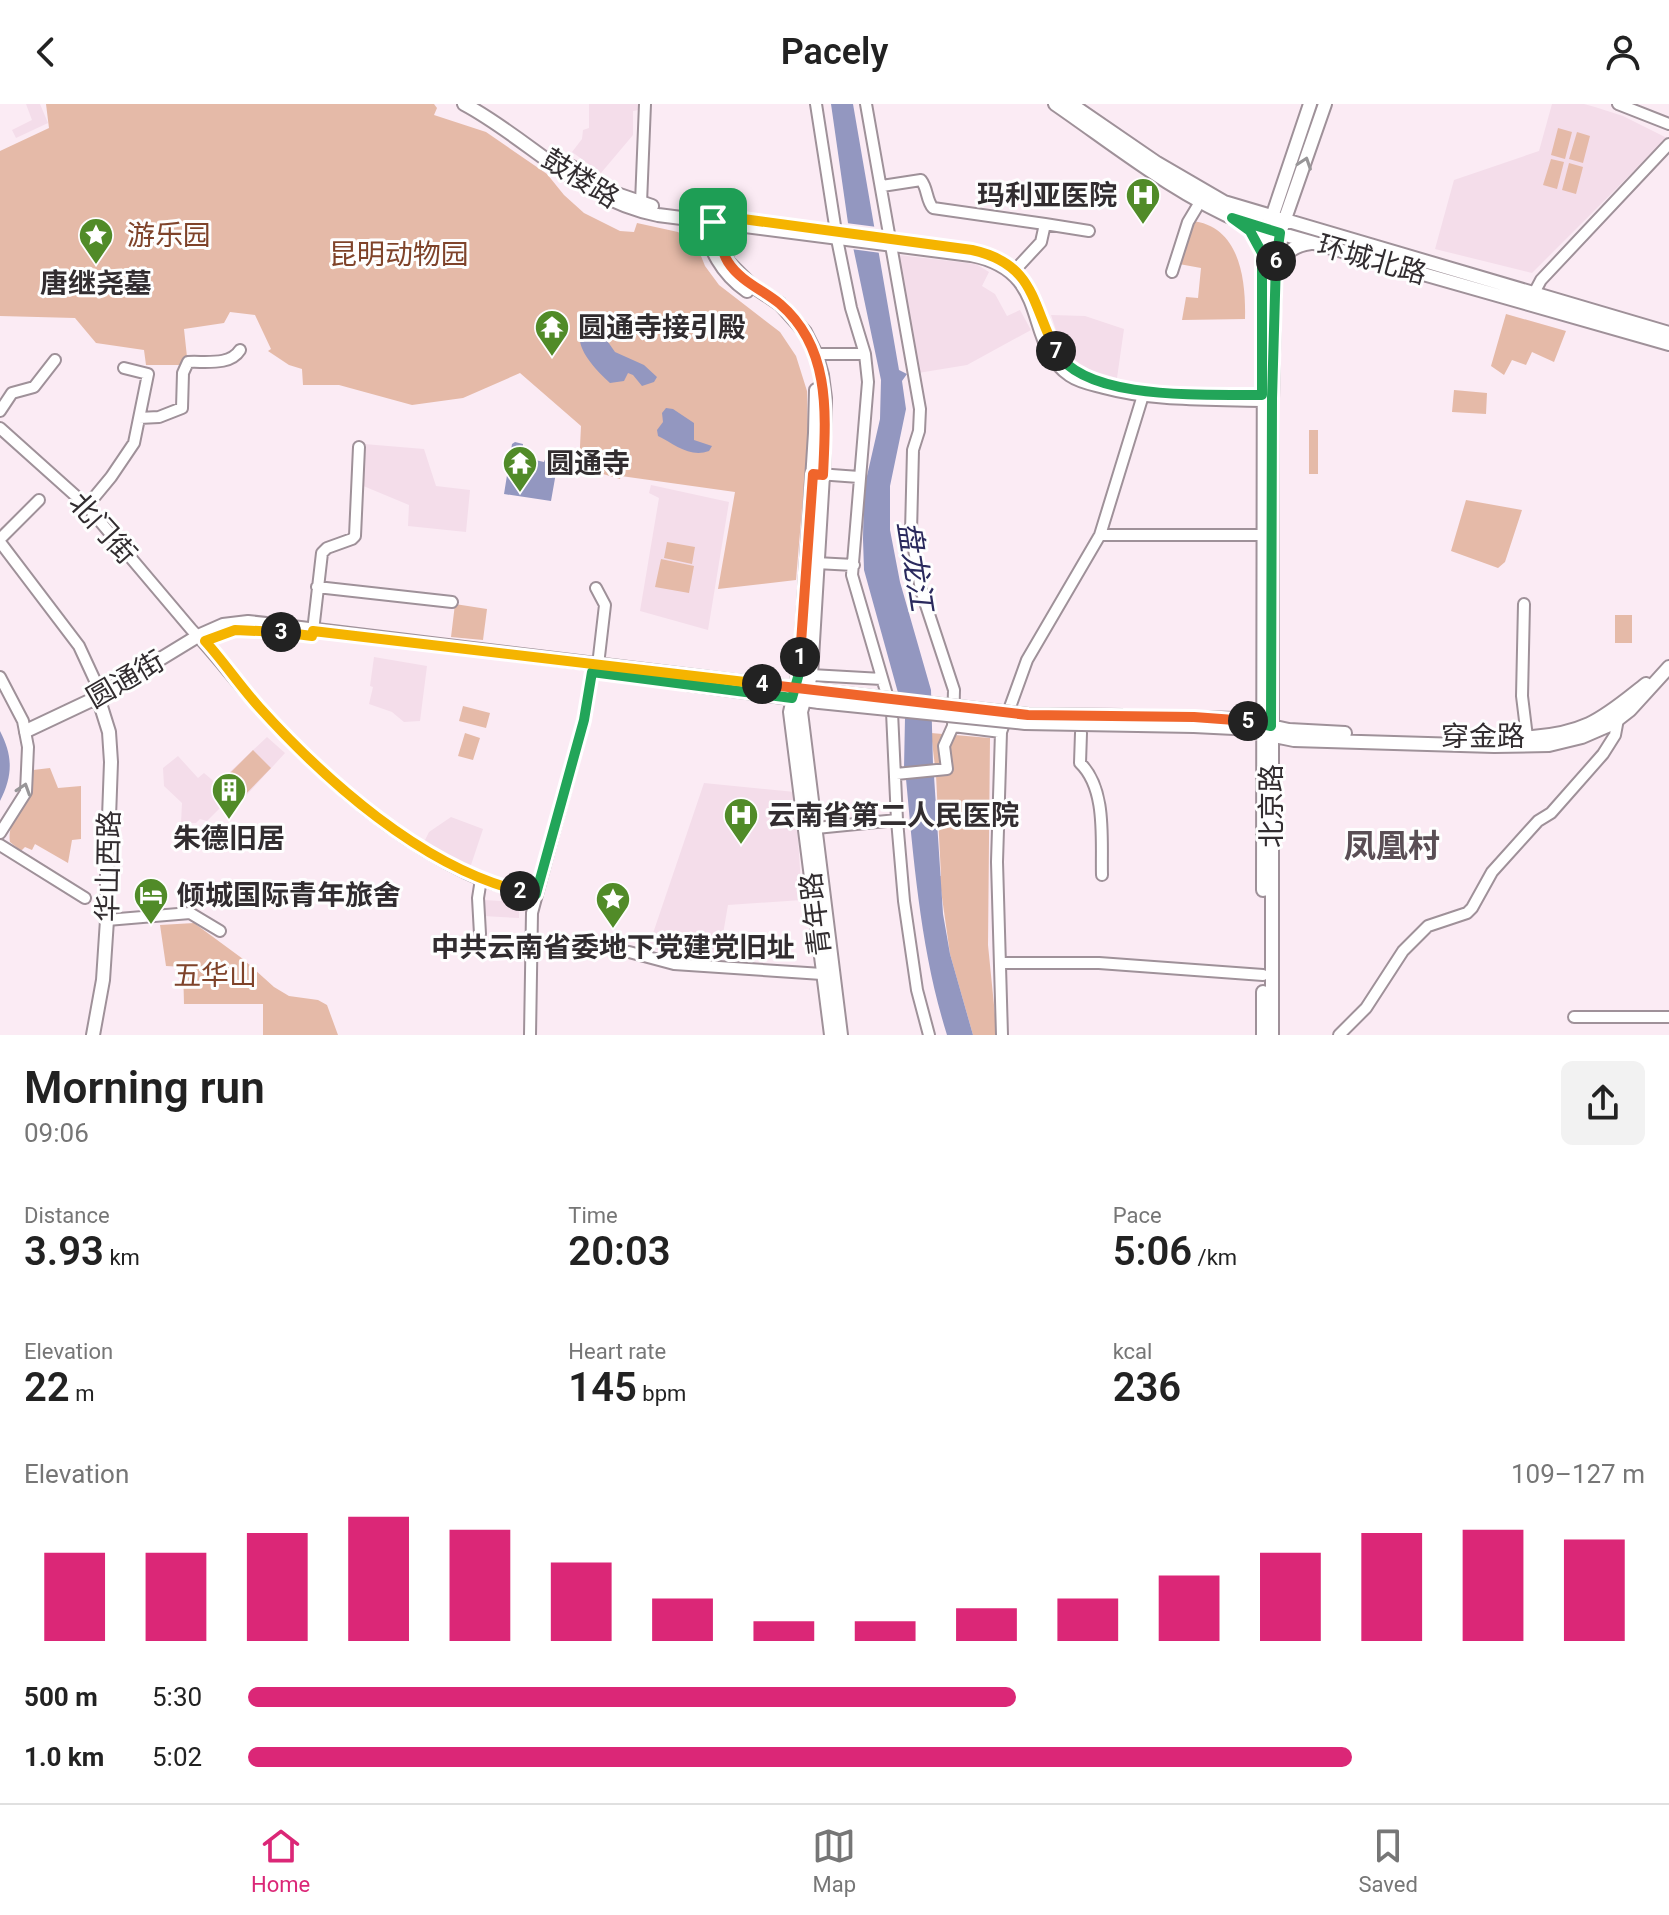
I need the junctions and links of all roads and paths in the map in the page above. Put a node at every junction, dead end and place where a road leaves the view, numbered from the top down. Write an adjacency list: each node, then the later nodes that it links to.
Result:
1 (464, 104): 19 (main road, 鼓楼路)
2 (481, 104): 16 (main road, 鼓楼路)
3 (645, 104): 16 (street)
4 (816, 104): 23 (street)
5 (866, 104): 13 (street)
6 (1055, 104): 15 (main road, 环城北路)
7 (1071, 104): 17 (main road, 环城北路)
8 (1310, 104): 14 (main road, 北京路)
9 (1325, 104): 14 (main road, 北京路, one-way to 9)
10 (1618, 104): 11 (street)
11 (1669, 124)
12 (1669, 144): 30 (street)
13 (882, 186): 20 (street); 25 (street)
14 (1288, 191): 17 (main road); 21 (main road, 北京路); 24 (main road)
15 (1200, 202): 18 (main road, 环城北路); 28 (street)
16 (641, 203): 19 (main road, 鼓楼路)
17 (1244, 208): 21 (main road, 环城北路)
18 (1232, 218): 21 (main road, 环城北路); 26 (main road)
19 (707, 219): 23 (main road, 鼓楼路); 34 (main road); 44 (main road)
20 (1045, 224): 22 (street); 27 (street)
21 (1276, 225): 24 (main road, 环城北路); 26 (main road, 北京路); 29 (main road, 北京路)
22 (1089, 231)
23 (842, 236): 25 (main road, 鼓楼路); 35 (street)
24 (1317, 238): 29 (main road); 30 (main road, 环城北路); 32 (main road, 环城北路)
25 (887, 242): 27 (main road, 鼓楼路); 38 (main road, 鼓楼路); 69 (street)
26 (1263, 267): 39 (main road, 北京路)
27 (1015, 270): 38 (main road, 鼓楼路)
28 (1172, 272)
29 (1275, 275): 70 (main road, 北京路)
30 (1534, 293): 31 (main road, 环城北路)
31 (1669, 333)
32 (1669, 344)
33 (240, 350): 41 (street)
34 (816, 354): 35 (street); 44 (main road)
35 (865, 354): 45 (street)
36 (55, 360): 40 (street)
37 (124, 368): 41 (street)
38 (1144, 394): 39 (main road, 鼓楼路); 48 (street)
39 (1262, 397): 49 (main road, 北京路)
40 (0, 411)
41 (138, 423): 47 (street)
42 (0, 428): 47 (street, 北门街)
43 (359, 447): 53 (street)
44 (818, 474): 45 (street); 51 (main road); 65 (main road)
45 (859, 477): 52 (street)
46 (39, 500): 50 (street)
47 (87, 506): 58 (street, 北门街)
48 (1100, 535): 49 (street); 71 (street)
49 (1262, 535): 70 (main road, 北京路)
50 (0, 543): 66 (street)
51 (816, 563): 52 (street); 62 (main road)
52 (854, 565): 64 (street)
53 (317, 587): 55 (street); 57 (street)
54 (596, 588): 61 (street)
55 (452, 602)
56 (1524, 604): 74 (street)
57 (312, 634): 58 (main road, 圆通街); 61 (main road, 圆通街)
58 (201, 638): 66 (main road, 圆通街); 81 (street, 北门街)
59 (1669, 657): 67 (main road, 穿金路)
60 (1669, 667): 68 (main road, 穿金路)
61 (595, 668): 65 (main road, 圆通街); 82 (street)
62 (811, 675): 64 (street); 65 (main road)
63 (0, 677): 73 (street)
64 (882, 679): 75 (street)
65 (798, 693): 70 (main road, 圆通街, bridge); 77 (main road, 青年路); 89 (main road, 青年路)
66 (101, 700): 73 (main road, 圆通街); 84 (main road, 华山西路)
67 (1622, 702): 68 (main road); 74 (main road, 穿金路)
68 (1618, 719): 70 (main road, 穿金路); 101 (street)
69 (953, 726): 71 (street); 75 (street)
70 (1267, 730): 74 (main road, 穿金路); 90 (main road, 北京路); 100 (main road, 北京路)
71 (1001, 732): 88 (street)
72 (1081, 733): 80 (street)
73 (27, 735): 78 (street, one-way to 73)
74 (1527, 737)
75 (900, 773): 76 (street)
76 (897, 820): 77 (street); 97 (street)
77 (816, 828): 96 (main road, 青年路)
78 (0, 833)
79 (0, 845): 83 (street)
80 (1102, 875)
81 (481, 879): 82 (street, 北门街); 86 (street)
82 (536, 894): 94 (street)
83 (85, 898)
84 (110, 920): 85 (street); 93 (main road, 华山西路)
85 (220, 931)
86 (480, 934)
87 (629, 952): 89 (street)
88 (1000, 963): 90 (street); 98 (street)
89 (822, 974): 95 (main road, 青年路)
90 (1263, 975): 99 (main road, 北京路)
91 (1574, 1017): 92 (street)
92 (1669, 1017)
93 (96, 1035)
94 (530, 1035)
95 (831, 1035)
96 (841, 1035)
97 (929, 1035)
98 (1002, 1035)
99 (1263, 1035)
100 (1272, 1035)
101 (1339, 1035)

